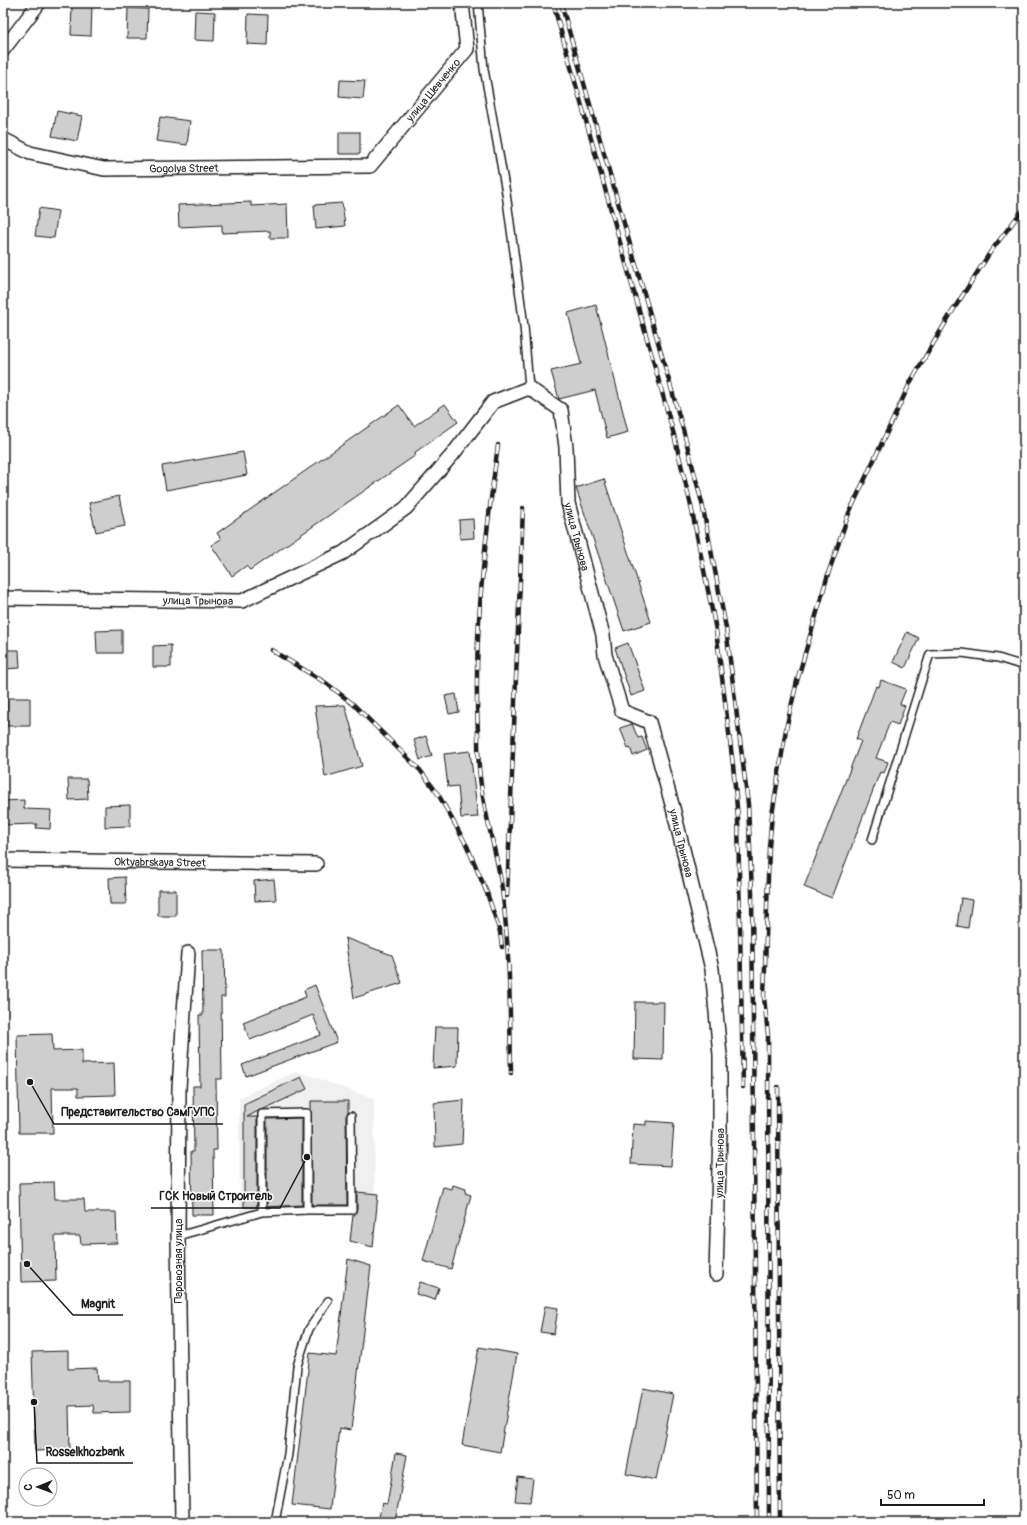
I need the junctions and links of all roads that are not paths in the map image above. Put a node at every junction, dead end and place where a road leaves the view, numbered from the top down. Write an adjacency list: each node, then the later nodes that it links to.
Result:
1 (39, 3): 4 (street)
2 (462, 3): 6 (street, улица Шевченко)
3 (478, 3): 7 (lane)
4 (3, 50)
5 (3, 139): 6 (street, Gogolya Street)
6 (370, 166)
7 (529, 388): 8 (street, улица Трынова); 18 (street, улица Трынова)
8 (3, 598)
9 (1024, 666): 10 (lane)
10 (872, 840)
11 (3, 860): 12 (street, Oktyabrskaya Street)
12 (316, 864)
13 (188, 953): 17 (street, Паровозная улица)
14 (351, 1116): 15 (lane)
15 (307, 1210): 16 (lane); 16 (lane)
16 (262, 1212): 17 (lane)
17 (178, 1236): 20 (street, Паровозная улица)
18 (716, 1274)
19 (328, 1301): 21 (lane)
20 (182, 1522)
21 (275, 1522)

